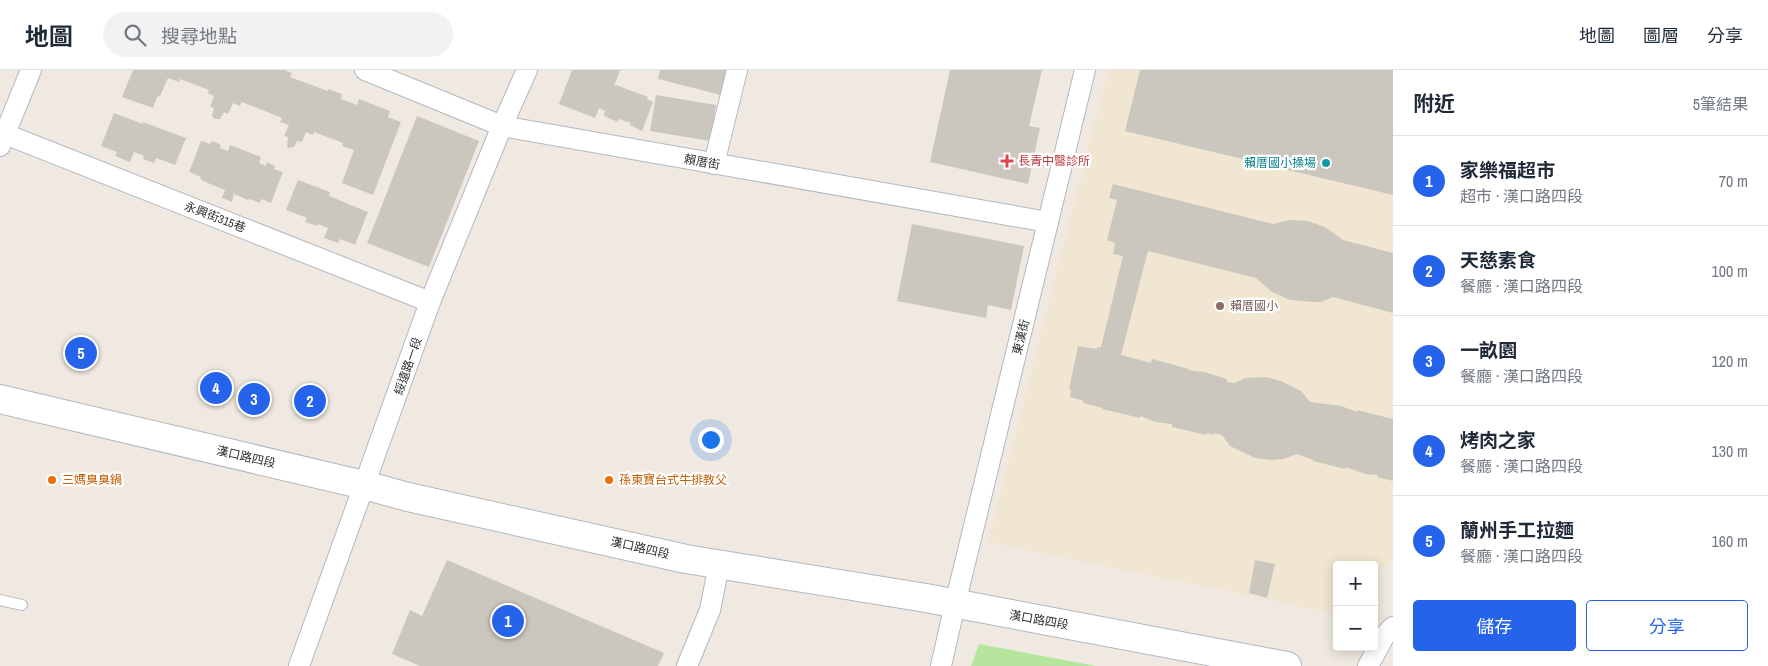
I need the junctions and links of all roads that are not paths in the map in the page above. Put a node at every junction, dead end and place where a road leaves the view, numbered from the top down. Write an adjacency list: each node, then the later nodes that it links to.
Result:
1 (31, 70): 7 (street)
2 (365, 70): 6 (street, 賴厝街)
3 (527, 70): 6 (street, 綏遠路一段)
4 (737, 70): 8 (street)
5 (1085, 70): 9 (street, 東漢街)
6 (502, 126): 8 (street, 賴厝街); 10 (street, 綏遠路一段)
7 (2, 137): 10 (street, 永興街315巷)
8 (714, 164): 9 (street, 賴厝街)
9 (1048, 222): 15 (street, 東漢街)
10 (430, 302): 12 (street, 綏遠路一段)
11 (0, 399): 12 (street, 漢口路四段)
12 (364, 485): 13 (street, 漢口路四段); 18 (street, 綏遠路一段)
13 (720, 565): 15 (street, 漢口路四段); 19 (street)
14 (0, 600): 16 (lane)
15 (955, 604): 20 (street, 東漢街); 21 (street, 漢口路四段)
16 (22, 605)
17 (1393, 628): 22 (street)
18 (300, 666)
19 (687, 666)
20 (941, 666)
21 (1287, 666)
22 (1368, 666)

